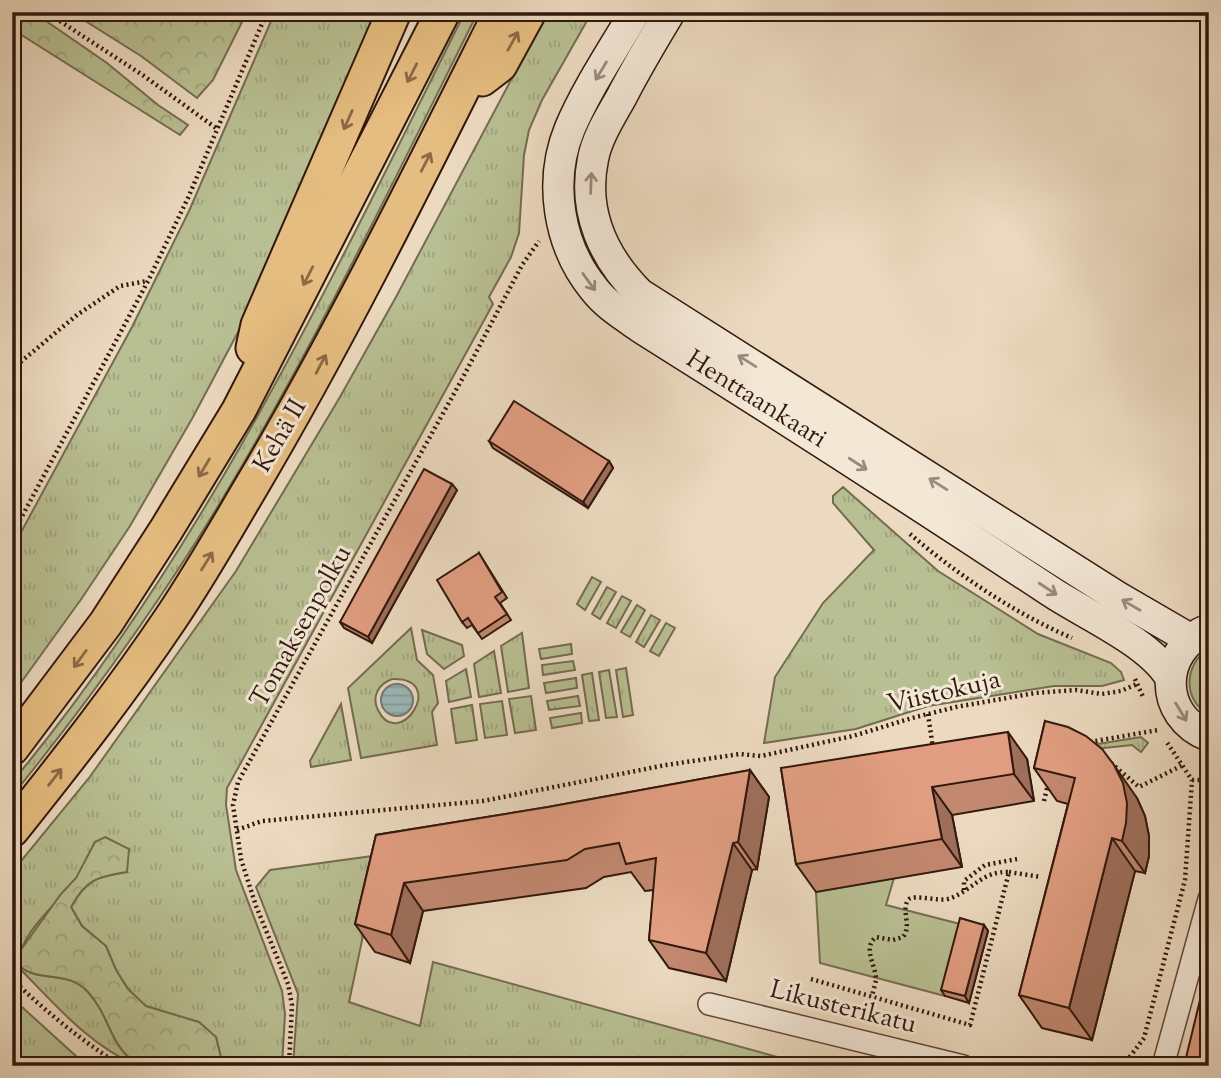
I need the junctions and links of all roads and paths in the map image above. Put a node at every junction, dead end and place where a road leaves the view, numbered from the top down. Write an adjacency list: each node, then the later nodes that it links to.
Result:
1 (46, 12): 10 (path)
2 (267, 12): 10 (path)
3 (394, 12): 14 (highway, one-way to 14)
4 (443, 12): 14 (highway, Kehä II, one-way to 14)
5 (501, 12): 9 (highway, Kehä II)
6 (529, 12): 9 (highway, one-way to 6)
7 (635, 12): 20 (main road, Henttaankaari, one-way to 20)
8 (670, 12): 17 (main road, Henttaankaari, one-way to 8)
9 (458, 98): 36 (highway, Kehä II, one-way to 9)
10 (216, 128): 12 (path)
11 (544, 233): 37 (path, Tomaksenpolku)
12 (148, 281): 13 (path); 16 (path)
13 (12, 369)
14 (239, 410): 28 (highway, Kehä II, one-way to 28)
15 (904, 529): 18 (path)
16 (12, 535)
17 (1200, 634): 20 (main road)
18 (1081, 642)
19 (1133, 674): 21 (path)
20 (1170, 677): 26 (main road, one-way to 26)
21 (1137, 684): 22 (path); 23 (path, Viistokuja)
22 (1147, 705)
23 (928, 714): 29 (path); 37 (path, Viistokuja)
24 (1155, 723): 25 (path)
25 (1158, 730): 27 (path); 31 (path)
26 (1209, 736)
27 (1084, 743)
28 (12, 748)
29 (934, 750)
30 (1100, 760): 31 (path)
31 (1183, 765): 33 (path)
32 (1050, 777): 35 (path)
33 (1192, 780): 34 (path); 50 (path)
34 (1209, 780)
35 (1044, 801)
36 (12, 830)
37 (236, 830): 48 (path, Tomaksenpolku)
38 (1017, 859): 41 (path)
39 (1009, 872): 40 (path); 41 (path); 45 (path)
40 (1041, 877)
41 (964, 891): 45 (path)
42 (1209, 899): 51 (street)
43 (12, 979): 47 (path)
44 (811, 979): 45 (path)
45 (872, 997)
46 (709, 1004): 49 (street, Likusterikatu)
47 (121, 1066)
48 (289, 1066)
49 (963, 1066)
50 (1124, 1066)
51 (1163, 1066)

